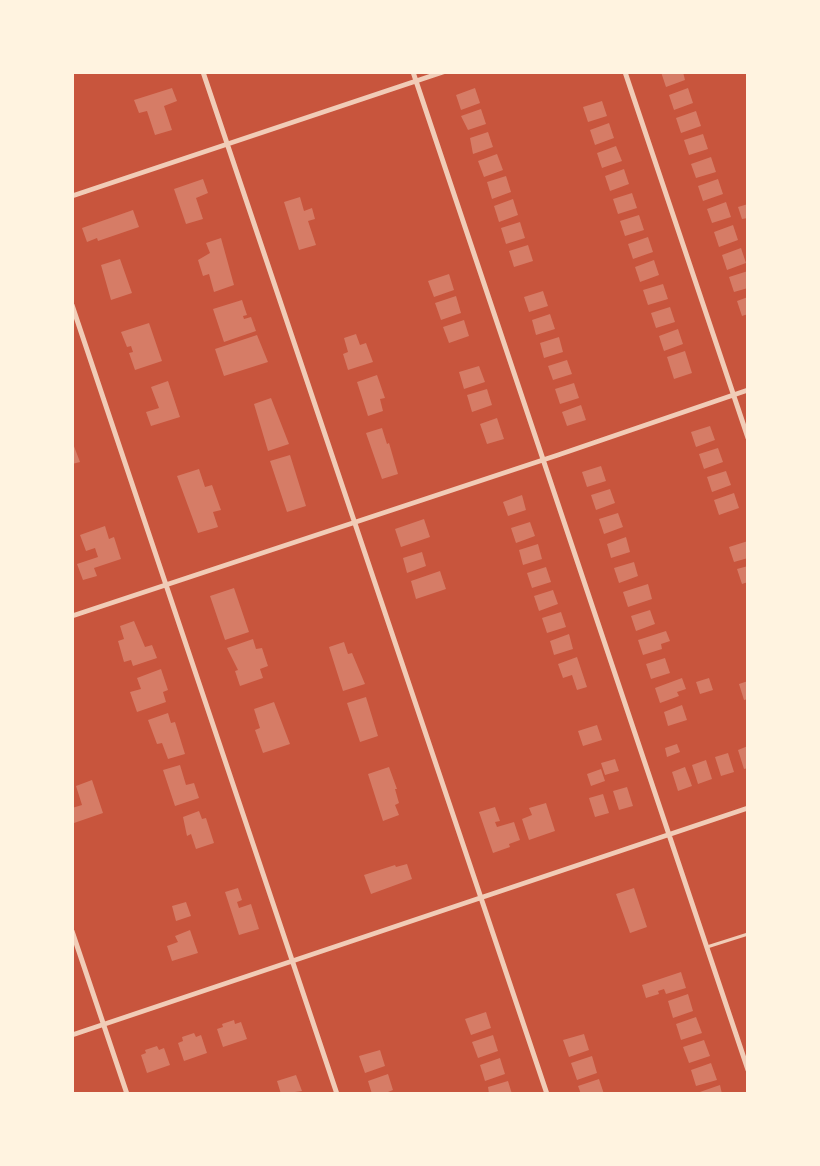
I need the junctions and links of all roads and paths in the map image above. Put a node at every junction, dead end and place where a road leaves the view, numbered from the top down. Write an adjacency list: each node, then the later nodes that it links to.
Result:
1 (203, 72): 6 (street)
2 (412, 72): 5 (street)
3 (442, 72): 5 (street)
4 (625, 72): 10 (street)
5 (416, 82): 6 (street); 12 (street)
6 (228, 145): 7 (street); 13 (street)
7 (72, 196)
8 (72, 305): 14 (street)
9 (748, 390): 10 (street)
10 (733, 394): 11 (street); 12 (street)
11 (748, 438)
12 (543, 460): 13 (street); 17 (street)
13 (354, 521): 14 (street); 18 (street)
14 (166, 585): 15 (street); 22 (street)
15 (72, 616)
16 (748, 808): 17 (street)
17 (669, 835): 18 (street); 21 (street)
18 (481, 898): 22 (street); 28 (street)
19 (72, 931): 23 (street)
20 (748, 934): 21 (lane)
21 (706, 947): 25 (street)
22 (292, 961): 23 (street); 27 (street)
23 (104, 1025): 24 (street); 26 (street)
24 (72, 1035)
25 (748, 1070)
26 (127, 1094)
27 (337, 1094)
28 (546, 1094)

